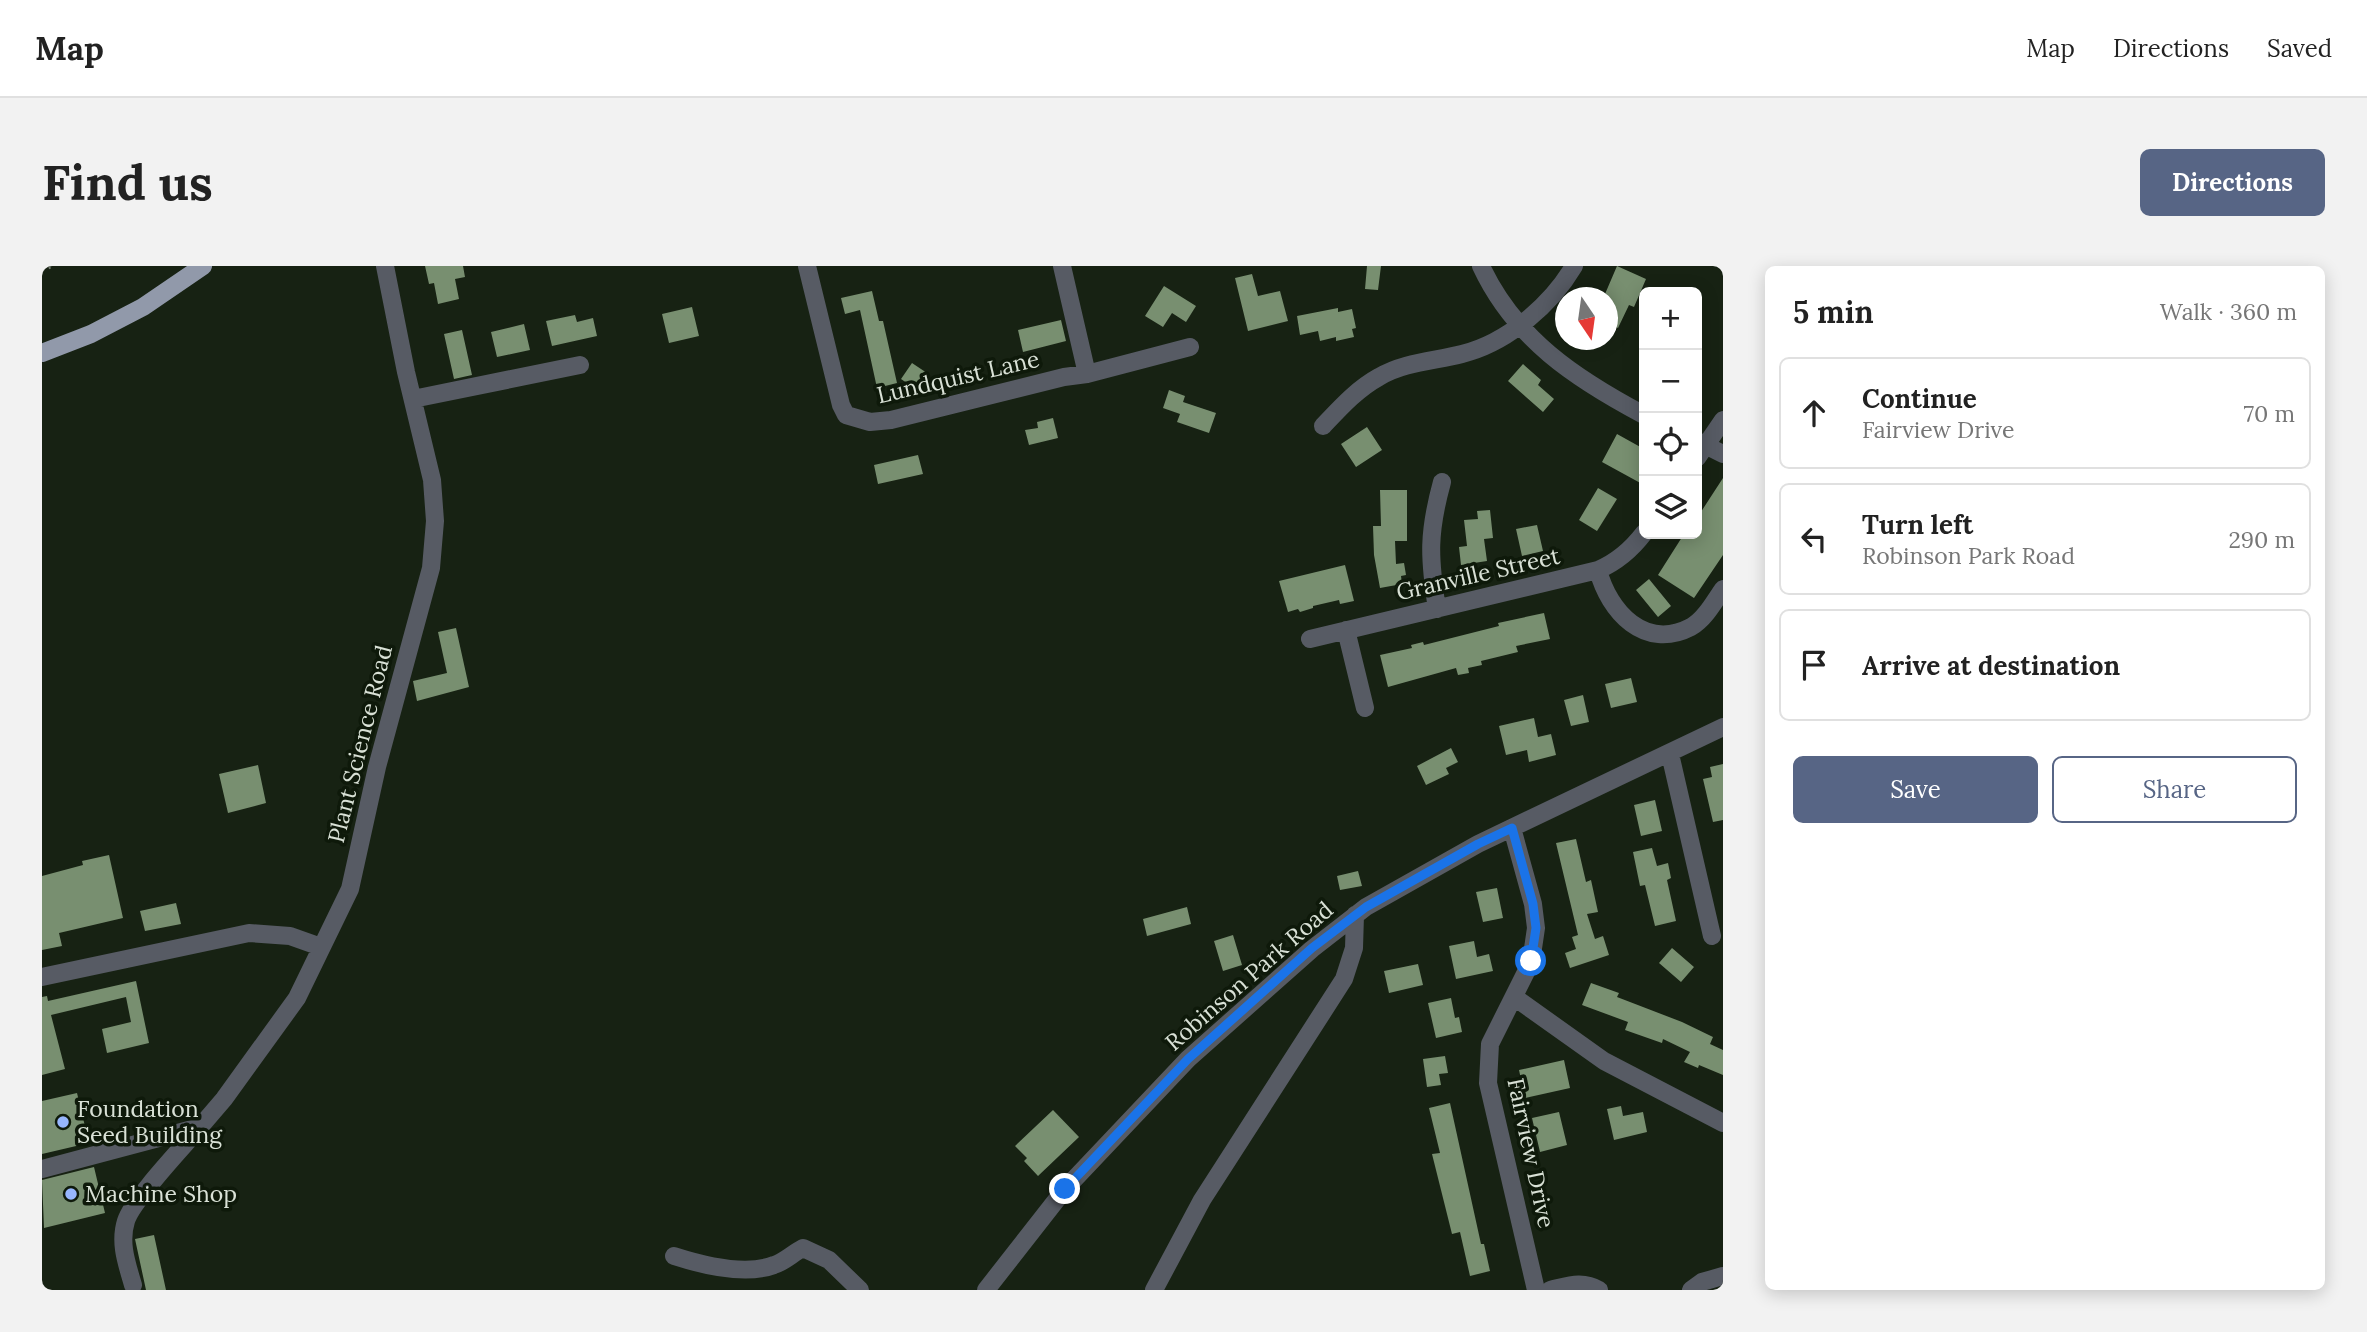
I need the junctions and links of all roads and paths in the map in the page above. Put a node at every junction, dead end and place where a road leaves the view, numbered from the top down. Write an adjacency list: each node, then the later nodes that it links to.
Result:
1 (55, 266): 8 (path)
2 (202, 266): 11 (main road)
3 (385, 266): 14 (street, Plant Science Road)
4 (807, 266): 13 (street, Lundquist Lane)
5 (1062, 266): 13 (street)
6 (1481, 266): 9 (street)
7 (1574, 266): 9 (street)
8 (42, 270)
9 (1520, 325): 15 (street); 17 (street)
10 (1190, 347): 13 (street, Lundquist Lane)
11 (42, 353)
12 (580, 365): 14 (street)
13 (1087, 374)
14 (413, 399): 34 (street, Plant Science Road)
15 (1640, 413)
16 (1723, 420): 18 (street)
17 (1323, 426)
18 (1702, 446)
19 (1702, 449): 20 (street)
20 (1723, 454)
21 (1442, 482): 25 (street)
22 (1639, 539): 23 (street, Granville Street)
23 (1598, 570): 24 (street); 25 (street, Granville Street)
24 (1723, 589)
25 (1437, 609): 26 (street, Granville Street)
26 (1346, 630): 27 (street, Granville Street); 28 (street)
27 (1310, 639)
28 (1365, 708)
29 (1723, 727): 30 (street, Robinson Park Road)
30 (1670, 754): 31 (street, Robinson Park Road); 33 (street)
31 (1512, 828): 32 (street, Robinson Park Road); 36 (street, Fairview Drive)
32 (1355, 915): 44 (street, Robinson Park Road); 45 (street)
33 (1712, 936)
34 (321, 947): 35 (street); 38 (street, Plant Science Road)
35 (42, 977)
36 (1514, 997): 37 (street); 46 (street, Fairview Drive)
37 (1723, 1122)
38 (200, 1127): 39 (street); 42 (street, Plant Science Road)
39 (42, 1169)
40 (674, 1256): 43 (street)
41 (1723, 1276): 49 (street)
42 (133, 1285)
43 (860, 1290)
44 (986, 1290)
45 (1154, 1290)
46 (1536, 1290)
47 (1550, 1290): 48 (street)
48 (1599, 1290)
49 (1691, 1290)

